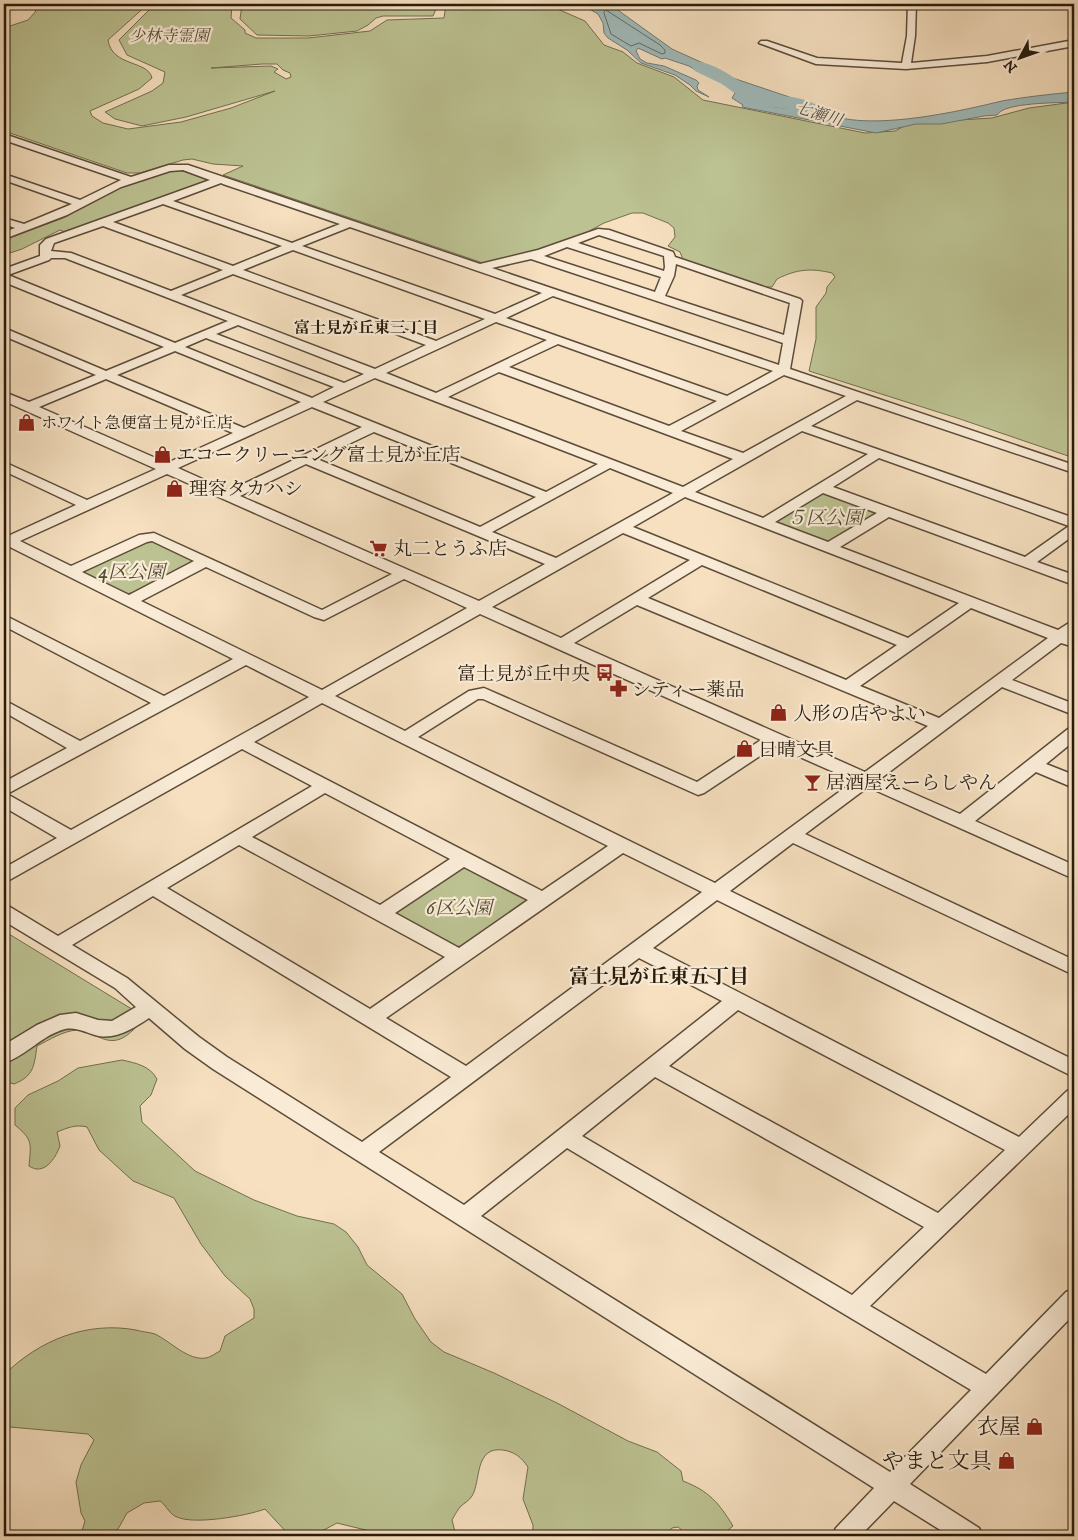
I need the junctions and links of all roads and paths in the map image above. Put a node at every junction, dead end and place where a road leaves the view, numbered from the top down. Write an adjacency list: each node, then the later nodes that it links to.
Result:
1 (912, 4): 4 (street)
2 (1074, 43): 4 (street)
3 (764, 44): 4 (street)
4 (906, 66)
5 (4, 137): 7 (street)
6 (4, 177): 10 (street)
7 (130, 180): 8 (street); 10 (street)
8 (220, 180): 9 (street); 13 (street)
9 (164, 201): 12 (street); 17 (street)
10 (82, 204): 14 (street)
11 (4, 221): 14 (street)
12 (103, 222): 18 (street); 22 (street)
13 (351, 223): 17 (street); 21 (street)
14 (25, 228): 15 (street)
15 (4, 236)
16 (569, 244): 19 (street); 20 (street); 24 (street)
17 (293, 246): 22 (street); 29 (street)
18 (46, 254): 23 (street); 27 (street)
19 (531, 255): 21 (street); 28 (street)
20 (671, 259): 24 (street); 34 (street)
21 (481, 268): 26 (street)
22 (232, 270): 27 (street); 35 (street)
23 (4, 273)
24 (668, 276): 28 (street)
25 (4, 278): 36 (street)
26 (553, 292): 29 (street); 38 (street)
27 (170, 294): 30 (street)
28 (658, 298): 34 (street)
29 (496, 318): 33 (street); 35 (street)
30 (238, 321): 32 (street); 39 (street)
31 (4, 332): 40 (street)
32 (205, 334): 36 (street); 41 (street)
33 (557, 340): 37 (street); 45 (street)
34 (789, 341): 38 (street)
35 (436, 345): 39 (street)
36 (174, 347): 40 (street); 46 (street)
37 (499, 368): 44 (street); 50 (street)
38 (784, 370): 42 (street); 45 (street)
39 (375, 373): 41 (street); 44 (street)
40 (106, 375): 47 (street); 51 (street)
41 (344, 388): 46 (street)
42 (856, 395): 48 (street); 58 (street)
43 (4, 396): 47 (street)
44 (437, 397): 55 (street)
45 (727, 400): 50 (street)
46 (311, 402): 49 (street); 51 (street)
47 (28, 407): 57 (street)
48 (800, 426): 52 (street); 53 (street)
49 (373, 427): 54 (street); 62 (street)
50 (670, 432): 53 (street)
51 (244, 433): 57 (street)
52 (878, 453): 59 (street); 66 (street)
53 (743, 458): 60 (street)
54 (306, 459): 61 (street); 69 (street)
55 (610, 463): 60 (street); 62 (street)
56 (4, 466): 63 (street)
57 (167, 468): 61 (street); 63 (street)
58 (1074, 469)
59 (823, 488): 64 (street); 65 (street)
60 (684, 492): 65 (street); 67 (street)
61 (229, 496): 77 (street)
62 (547, 497): 69 (street)
63 (87, 505): 70 (street)
64 (888, 512): 71 (street); 74 (street)
65 (764, 523): 71 (street)
66 (1074, 523)
67 (621, 527): 72 (street); 75 (street)
68 (1074, 530): 74 (street)
69 (481, 532): 75 (street)
70 (5, 541): 76 (street)
71 (829, 548): 81 (street)
72 (701, 560): 79 (street); 87 (street)
73 (206, 562): 76 (street); 77 (street); 80 (street)
74 (1026, 563): 78 (street)
75 (557, 564): 82 (street)
76 (70, 572): 80 (street)
77 (403, 574): 82 (street)
78 (1074, 580)
79 (636, 599): 86 (street); 90 (street)
80 (129, 601): 88 (street)
81 (970, 602): 85 (street); 87 (street)
82 (479, 608): 86 (street); 91 (street)
83 (4, 620): 92 (street)
84 (1074, 626): 85 (street)
85 (1067, 639): 89 (street)
86 (562, 644): 98 (street)
87 (909, 644): 90 (street)
88 (245, 659): 91 (street); 92 (street)
89 (1000, 680): 94 (street); 95 (street)
90 (847, 687): 95 (street)
91 (322, 696): 97 (street); 99 (street)
92 (163, 702): 100 (street)
93 (4, 706): 100 (street)
94 (1074, 710)
95 (940, 725): 102 (street)
96 (1074, 732): 101 (street)
97 (405, 738): 98 (street); 111 (street)
98 (774, 739): 102 (street)
99 (241, 742): 104 (street); 110 (street)
100 (80, 748): 105 (street)
101 (1034, 765): 103 (street); 107 (street)
102 (867, 780): 107 (street); 108 (street)
103 (1074, 782)
104 (325, 786): 109 (street); 112 (street)
105 (4, 788)
106 (4, 799): 110 (street)
107 (962, 822): 113 (street)
108 (792, 835): 116 (street); 123 (street)
109 (238, 837): 115 (street); 119 (street)
110 (70, 838): 114 (street)
111 (622, 845): 116 (street); 117 (street)
112 (464, 858): 117 (street); 119 (street)
113 (1074, 872)
114 (4, 876)
115 (153, 888): 120 (street); 126 (street)
116 (716, 892): 121 (street); 129 (street)
117 (543, 900): 122 (street)
118 (4, 912): 120 (street)
119 (380, 914): 122 (street)
120 (57, 945): 125 (street)
121 (638, 949): 124 (street); 130 (street)
122 (460, 957): 126 (street)
123 (1074, 968)
124 (737, 1000): 128 (street); 133 (street)
125 (150, 1007): 127 (street); 134 (street)
126 (371, 1018): 130 (street)
127 (4, 1055)
128 (654, 1067): 132 (street); 136 (street)
129 (1074, 1069)
130 (467, 1076): 134 (street)
131 (1074, 1096): 133 (street)
132 (566, 1137): 135 (street); 138 (street)
133 (1021, 1148): 136 (street)
134 (363, 1153): 135 (street)
135 (465, 1217): 140 (street)
136 (940, 1225): 138 (street)
137 (1074, 1299): 139 (street)
138 (854, 1307): 139 (street)
139 (989, 1388): 140 (street)
140 (893, 1487): 141 (street); 142 (street)
141 (844, 1536)
142 (970, 1536)

